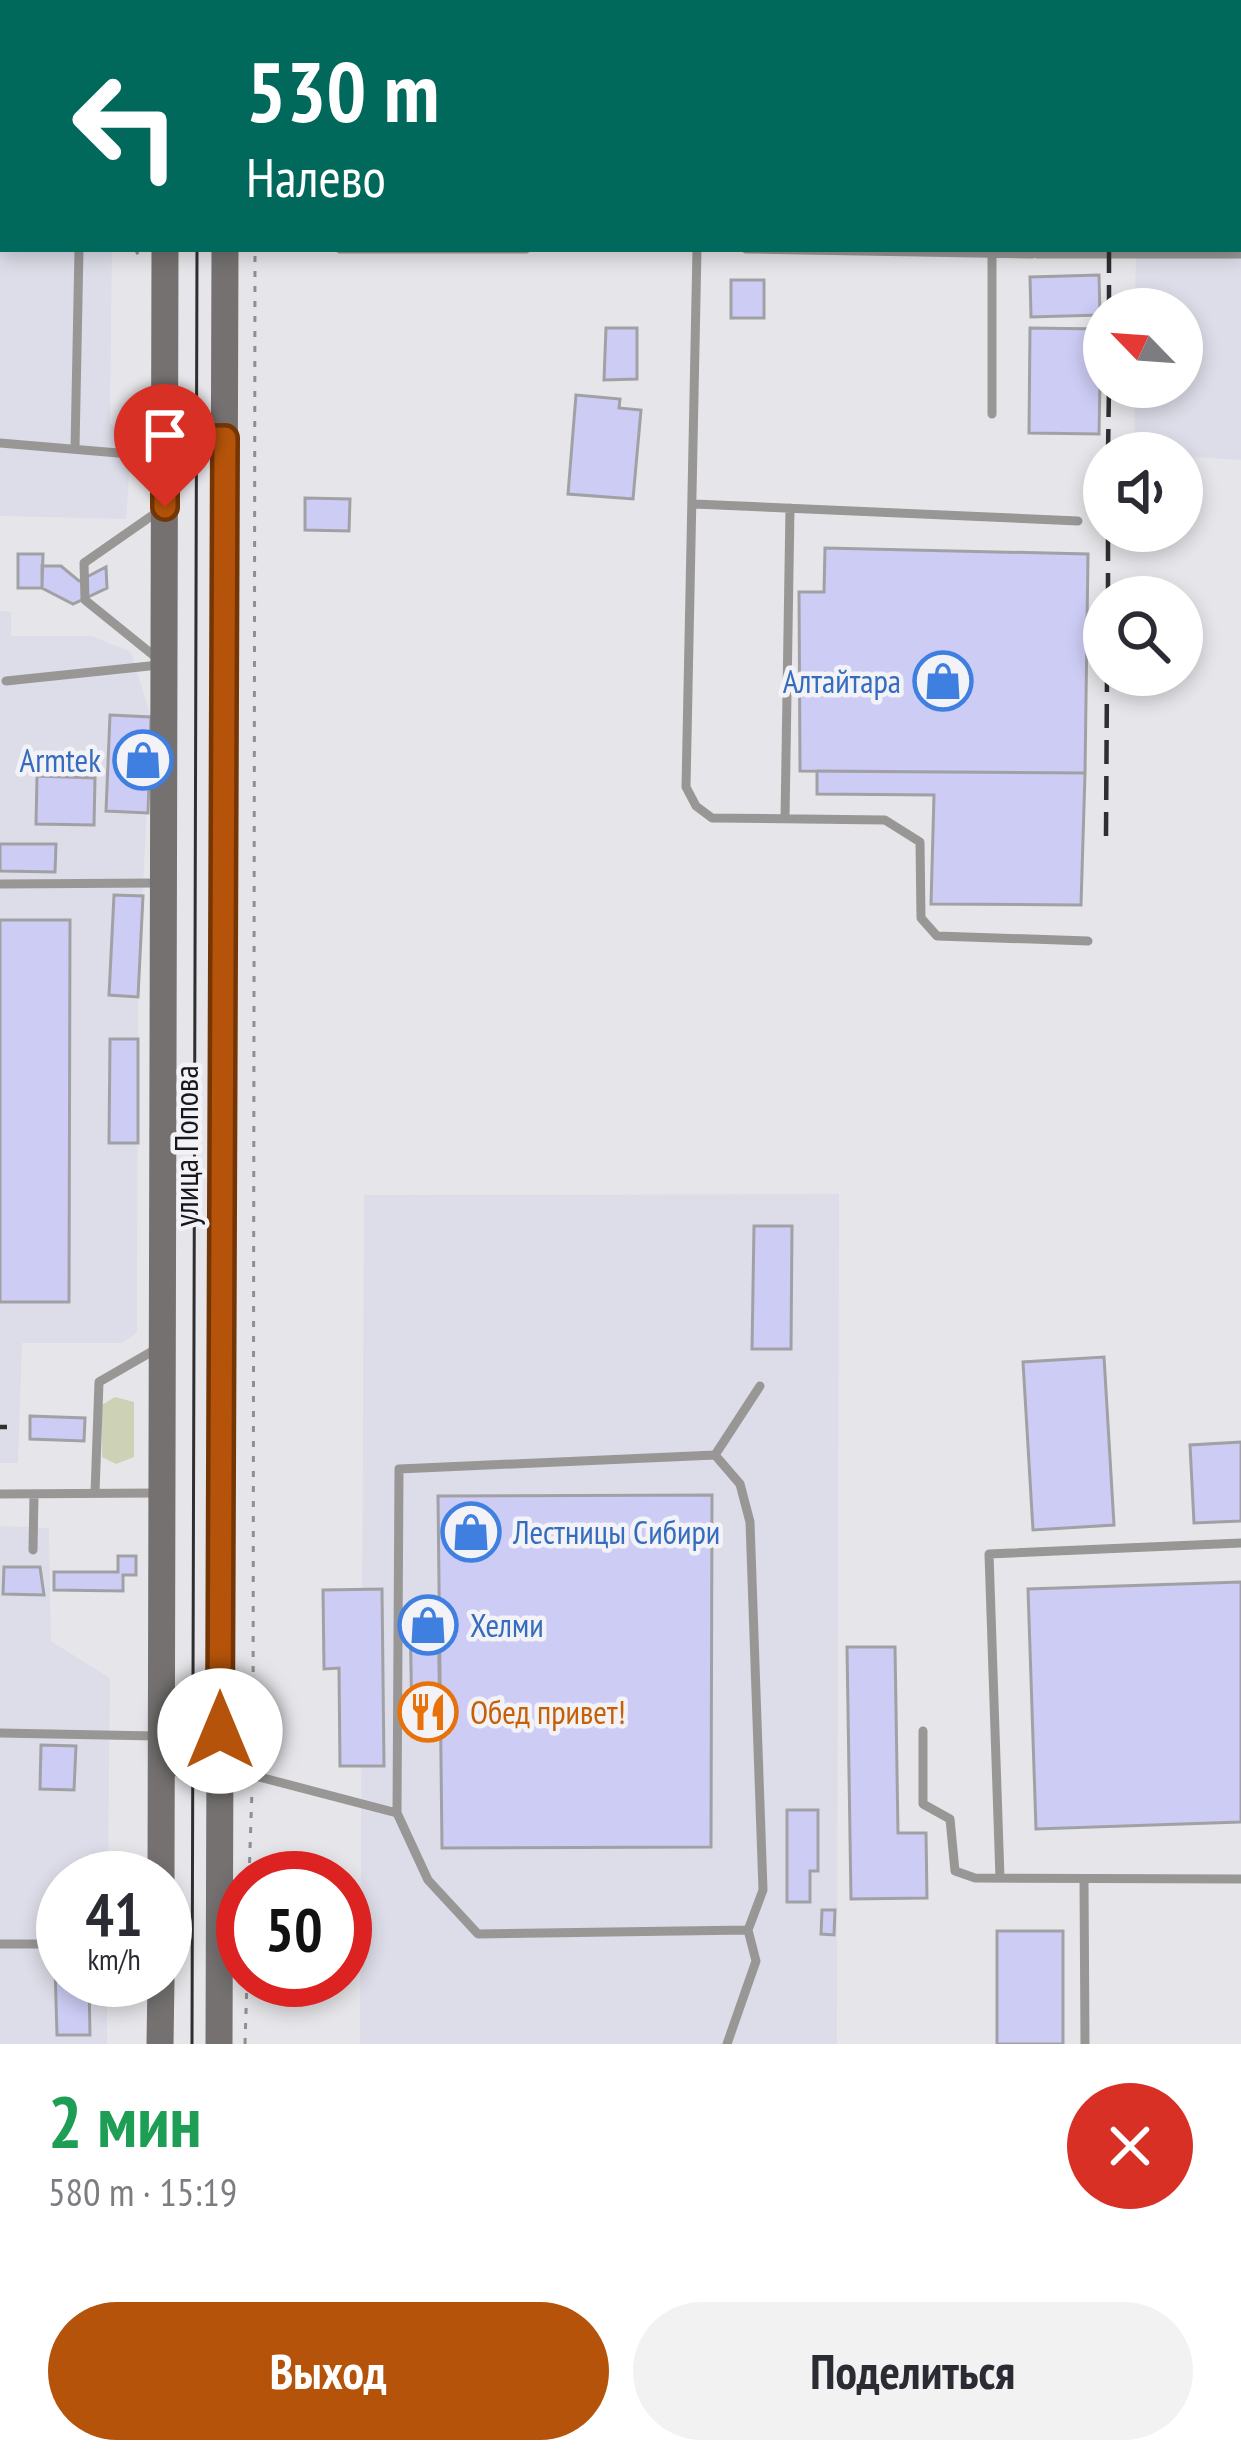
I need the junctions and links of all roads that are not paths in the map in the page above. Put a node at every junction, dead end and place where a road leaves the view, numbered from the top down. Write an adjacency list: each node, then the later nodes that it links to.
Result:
1 (79, 252): 14 (lane)
2 (165, 252): 12 (main road, улица Попова)
3 (225, 252): 11 (main road, улица Попова)
4 (698, 252): 15 (lane)
5 (938, 252): 8 (lane)
6 (1014, 252): 8 (lane)
7 (1104, 252): 9 (lane)
8 (992, 253): 10 (lane)
9 (1241, 254)
10 (992, 414)
11 (225, 438): 12 (street); 38 (main road, улица Попова)
12 (165, 439): 14 (lane); 16 (main road, улица Попова)
13 (0, 442): 14 (lane)
14 (75, 449)
15 (694, 505): 17 (lane); 21 (lane)
16 (165, 507): 19 (main road, улица Попова); 19 (lane)
17 (790, 508): 18 (lane); 21 (lane)
18 (1078, 521)
19 (164, 664): 20 (lane); 22 (main road, улица Попова)
20 (6, 681)
21 (785, 819): 24 (lane)
22 (164, 883): 23 (lane); 25 (main road, улица Попова)
23 (0, 884)
24 (1088, 941)
25 (162, 1345): 28 (lane); 29 (main road, улица Попова)
26 (760, 1386): 27 (lane)
27 (715, 1455): 39 (lane); 44 (lane)
28 (95, 1493): 29 (lane); 31 (lane)
29 (162, 1493): 36 (main road, улица Попова)
30 (0, 1494): 31 (lane)
31 (34, 1494): 33 (lane)
32 (1241, 1543): 41 (lane)
33 (33, 1550)
34 (923, 1731): 41 (lane)
35 (0, 1733): 36 (lane)
36 (161, 1736): 37 (main road, улица Попова)
37 (161, 1767): 38 (street); 40 (main road, улица Попова)
38 (220, 1768): 39 (lane); 49 (main road, улица Попова)
39 (398, 1813): 44 (lane)
40 (161, 1851)
41 (1000, 1878): 42 (lane)
42 (1084, 1879): 43 (lane); 51 (lane)
43 (1241, 1879)
44 (748, 1930): 50 (lane)
45 (0, 1944): 46 (lane)
46 (36, 1945)
47 (160, 2007): 48 (main road)
48 (160, 2044)
49 (219, 2044)
50 (727, 2044)
51 (1085, 2044)

